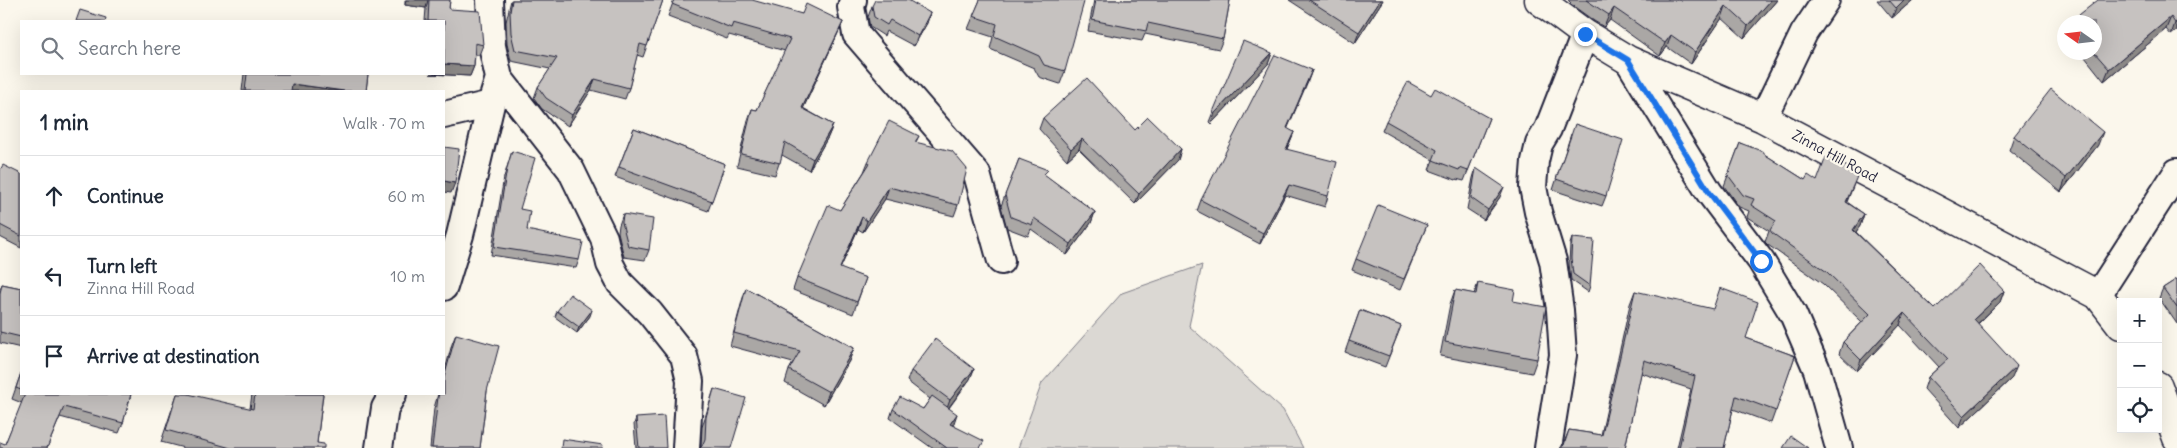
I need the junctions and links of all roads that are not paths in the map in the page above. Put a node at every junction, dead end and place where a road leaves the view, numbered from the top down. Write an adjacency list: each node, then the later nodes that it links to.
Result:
1 (490, 0): 7 (street)
2 (852, 0): 12 (street)
3 (1539, 0): 5 (street, Zinna Hill Road)
4 (1826, 0): 10 (street)
5 (1585, 34): 6 (street, Zinna Hill Road); 21 (street)
6 (1628, 60): 10 (street, Zinna Hill Road); 22 (street)
7 (499, 78): 8 (street); 20 (street)
8 (491, 104): 9 (street); 13 (street)
9 (445, 115)
10 (1763, 118): 14 (street, Zinna Hill Road)
11 (2177, 172): 14 (street)
12 (1001, 261)
13 (445, 284)
14 (2098, 295): 15 (street, Zinna Hill Road)
15 (2117, 320)
16 (2159, 388): 18 (street)
17 (392, 395): 19 (street)
18 (2177, 438)
19 (379, 448)
20 (686, 448)
21 (1548, 448)
22 (1839, 448)

